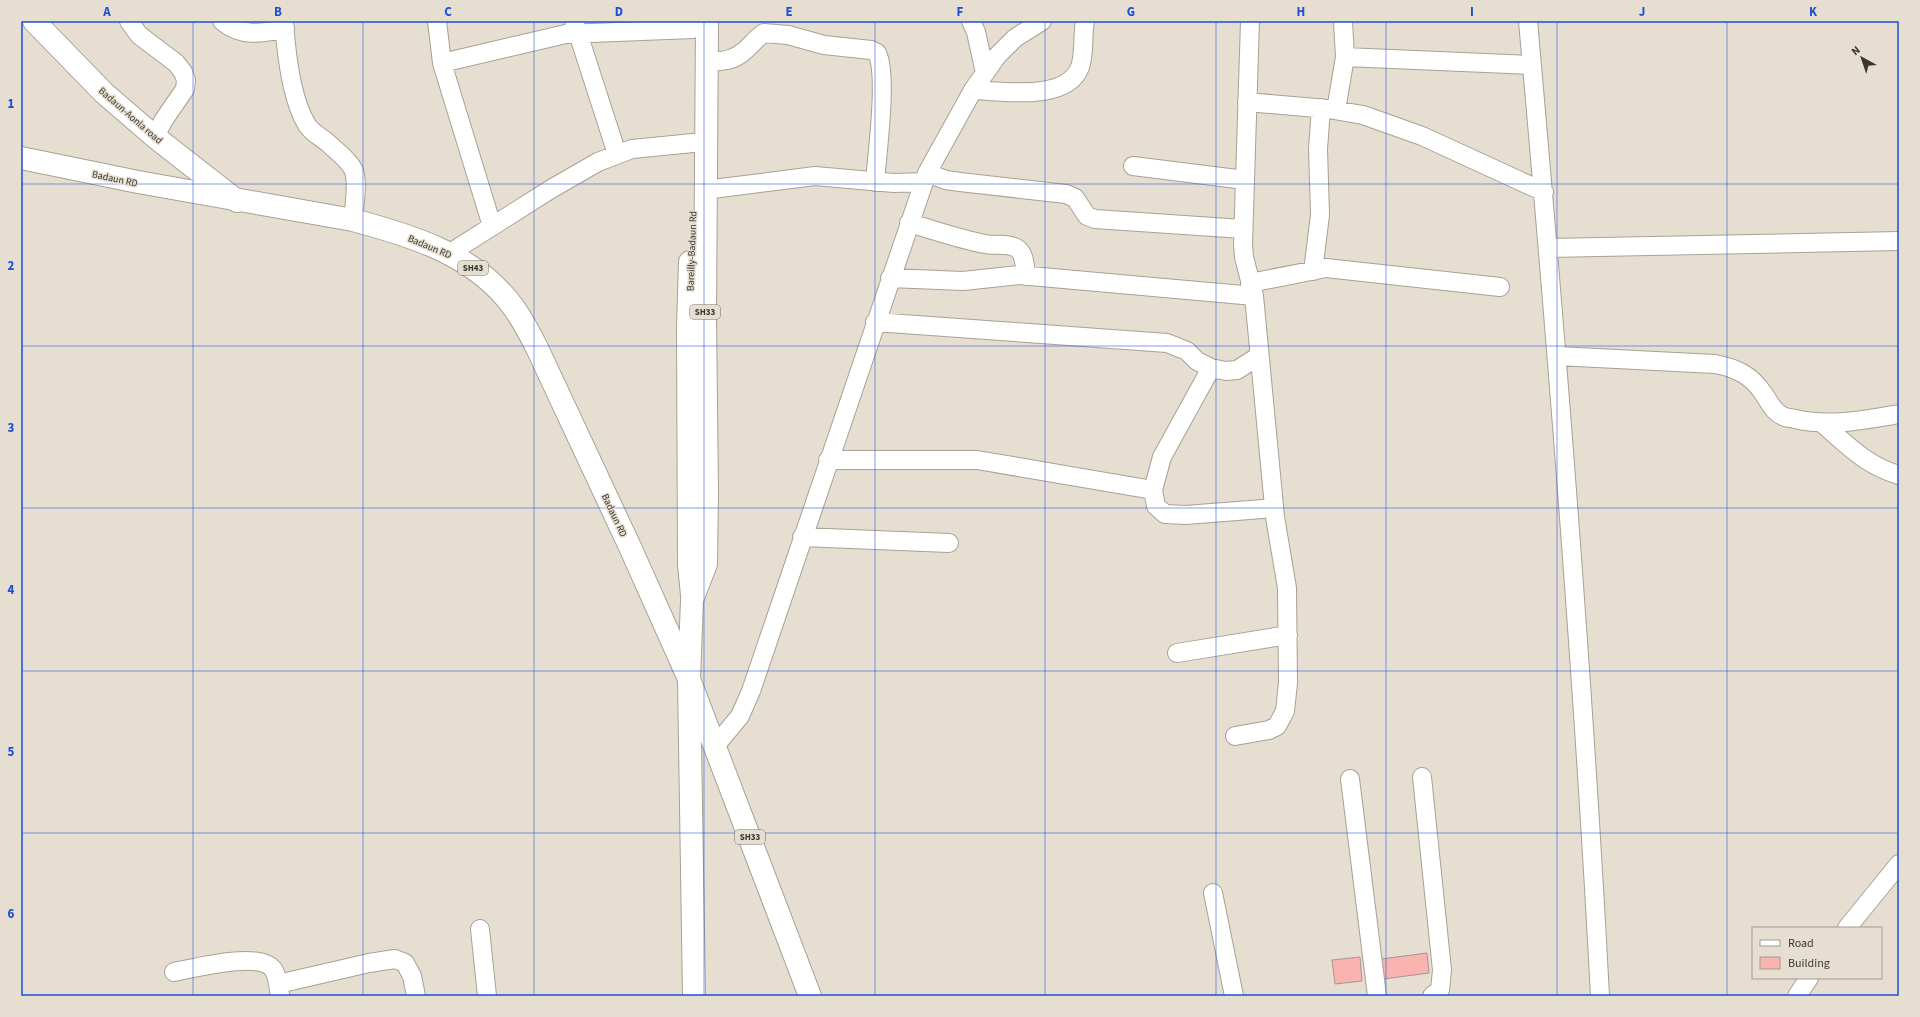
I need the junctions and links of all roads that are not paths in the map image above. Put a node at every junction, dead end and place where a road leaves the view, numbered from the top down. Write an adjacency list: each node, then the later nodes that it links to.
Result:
1 (34, 21): 22 (main road, Badaun-Aonla road)
2 (129, 21): 22 (street)
3 (222, 21): 12 (street)
4 (438, 21): 16 (street)
5 (971, 21): 18 (street)
6 (1042, 21): 18 (street)
7 (1085, 21): 19 (street)
8 (1250, 21): 20 (street)
9 (1343, 21): 14 (street)
10 (1528, 21): 17 (street)
11 (698, 24): 13 (street); 15 (main road, SH33); 23 (main road, Bareilly-Badaun Rd / SH33)
12 (285, 25): 33 (street)
13 (576, 27): 16 (street); 24 (street)
14 (1345, 57): 17 (street); 21 (street)
15 (707, 61): 29 (street); 30 (main road, SH33)
16 (442, 64): 35 (street)
17 (1532, 65): 31 (street)
18 (985, 73): 19 (street)
19 (973, 90): 27 (street)
20 (1247, 102): 21 (street); 28 (street)
21 (1329, 109): 31 (street); 40 (street)
22 (155, 137): 32 (main road, Badaun-Aonla road)
23 (693, 143): 24 (street); 57 (main road, Bareilly-Badaun Rd / SH33)
24 (617, 154): 35 (street)
25 (21, 158): 32 (main road, Badaun RD / SH43)
26 (1133, 166): 28 (street)
27 (925, 178): 29 (street); 34 (street); 36 (street)
28 (1245, 180): 36 (street)
29 (875, 182): 30 (street)
30 (705, 190): 57 (main road, SH33)
31 (1544, 192): 38 (street)
32 (238, 201): 33 (main road, Badaun RD / SH43)
33 (353, 220): 39 (main road, Badaun RD / SH43)
34 (910, 223): 41 (street); 42 (street)
35 (492, 226): 39 (street)
36 (1243, 229): 44 (street)
37 (1899, 241): 38 (street)
38 (1549, 248): 47 (street)
39 (450, 253): 60 (main road, Badaun RD / SH43)
40 (1313, 271): 43 (street); 44 (street)
41 (1026, 276): 42 (street); 44 (street)
42 (890, 278): 45 (street)
43 (1500, 287)
44 (1252, 290): 46 (street)
45 (875, 322): 48 (street); 51 (street)
46 (1259, 356): 48 (street); 54 (street)
47 (1556, 356): 50 (street); 79 (street)
48 (1211, 368): 53 (street)
49 (1899, 414): 50 (street)
50 (1823, 424): 52 (street)
51 (828, 460): 53 (street); 55 (street)
52 (1899, 475)
53 (1153, 490): 54 (street)
54 (1274, 508): 58 (street)
55 (802, 537): 56 (street); 62 (street)
56 (949, 543)
57 (692, 600): 60 (main road, SH33)
58 (1288, 635): 59 (street); 61 (street)
59 (1177, 652)
60 (689, 679): 62 (main road, SH33); 74 (main road, SH33)
61 (1235, 736)
62 (716, 745): 75 (main road, SH33)
63 (1422, 778): 78 (street)
64 (1350, 779): 77 (street)
65 (1899, 864): 67 (street)
66 (1213, 894): 76 (street)
67 (1848, 927)
68 (480, 929): 73 (street)
69 (174, 972): 71 (street)
70 (1808, 979): 80 (street)
71 (279, 990): 72 (street)
72 (416, 996)
73 (487, 996)
74 (694, 996)
75 (810, 996)
76 (1234, 996)
77 (1377, 996)
78 (1432, 996)
79 (1600, 996)
80 (1797, 996)

